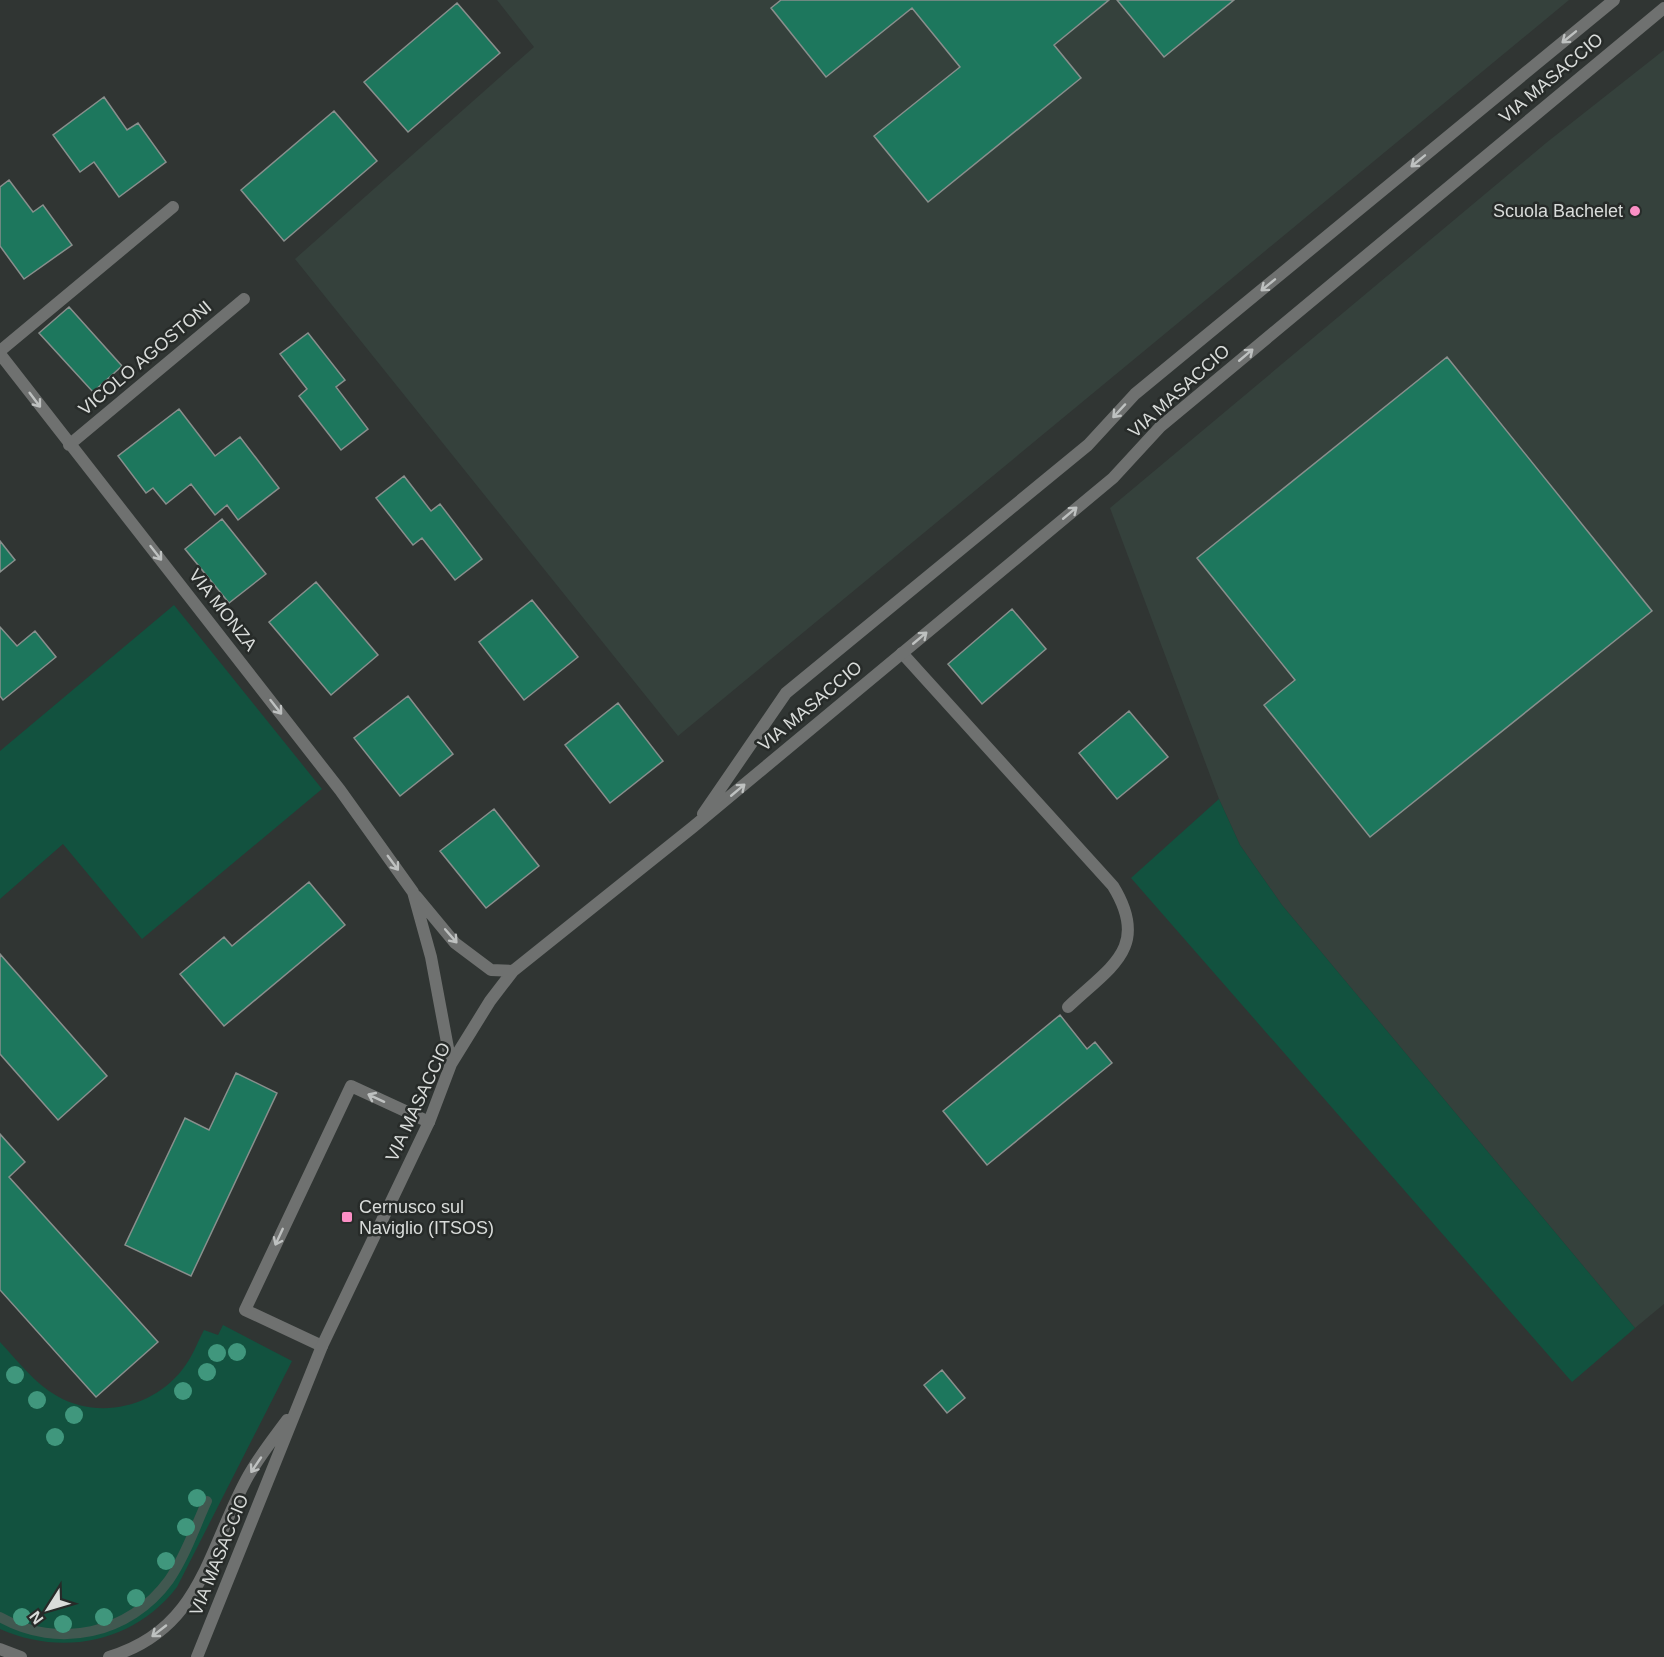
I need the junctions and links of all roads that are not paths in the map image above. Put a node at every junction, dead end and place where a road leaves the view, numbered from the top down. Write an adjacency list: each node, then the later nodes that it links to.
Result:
1 (1614, 0): 8 (street, VIA MASACCIO, one-way to 8)
2 (1664, 8): 7 (street, VIA MASACCIO, one-way to 2)
3 (173, 207): 5 (street, VIA MONZA)
4 (244, 299): 6 (street, VICOLO AGOSTONI)
5 (0, 352): 6 (street, VIA MONZA, one-way to 6)
6 (69, 445): 9 (street, VIA MONZA, one-way to 9)
7 (902, 653): 8 (street, VIA MASACCIO, one-way to 7); 11 (street)
8 (693, 827): 10 (street, VIA MASACCIO)
9 (413, 891): 10 (street, VIA MONZA, one-way to 10); 12 (street, VIA MONZA)
10 (513, 971): 12 (street, VIA MASACCIO)
11 (1068, 1007)
12 (452, 1064): 13 (street, VIA MASACCIO)
13 (429, 1122): 14 (street, VIA MASACCIO); 14 (street, one-way to 14)
14 (322, 1347): 15 (street, VIA MASACCIO)
15 (301, 1399): 18 (street, VIA MASACCIO, one-way to 18); 19 (street, VIA MASACCIO)
16 (0, 1649): 17 (street)
17 (21, 1657)
18 (109, 1657)
19 (197, 1657)

